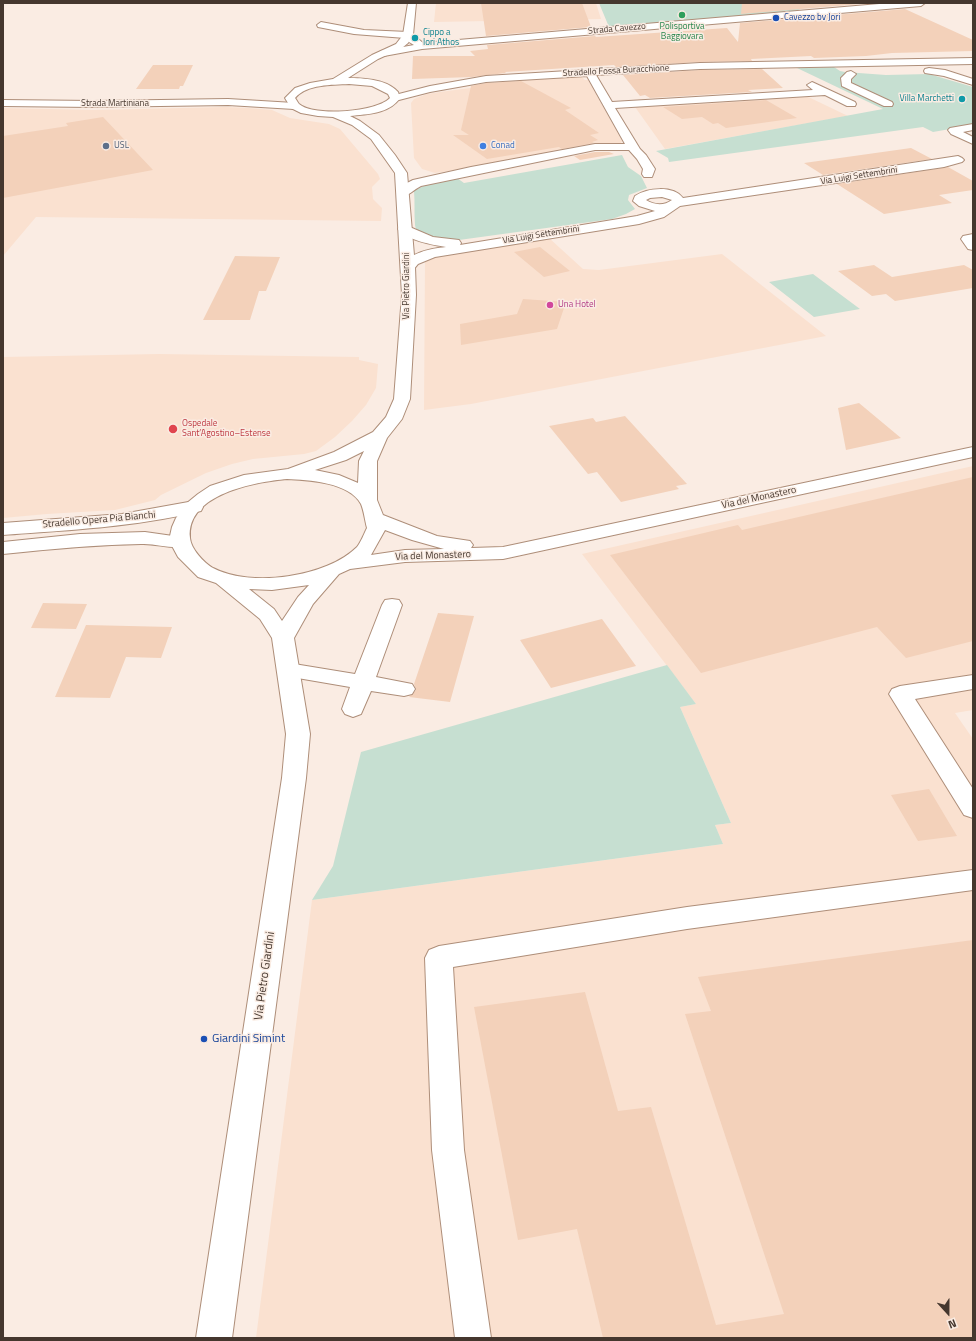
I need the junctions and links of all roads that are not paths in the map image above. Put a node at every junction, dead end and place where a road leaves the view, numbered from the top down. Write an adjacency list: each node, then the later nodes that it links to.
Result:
1 (412, 3): 6 (street)
2 (920, 3): 4 (street, Strada Cavezzo)
3 (800, 5): 4 (street)
4 (814, 12): 7 (street, Strada Cavezzo)
5 (321, 25): 6 (street)
6 (408, 35): 7 (street, Strada Cavezzo); 8 (street)
7 (434, 45): 8 (street, Strada Cavezzo)
8 (384, 53): 10 (street)
9 (973, 61): 11 (street, Stradello Fossa Buracchione)
10 (367, 62): 16 (street); 19 (street)
11 (840, 63): 12 (street, Stradello Fossa Buracchione); 14 (street)
12 (778, 64): 13 (street, Stradello Fossa Buracchione); 23 (street)
13 (590, 73): 20 (street, Stradello Fossa Buracchione); 29 (street)
14 (854, 74): 18 (street); 28 (street)
15 (924, 78): 17 (street)
16 (334, 82): 19 (street); 22 (street)
17 (938, 82)
18 (973, 82)
19 (372, 84): 21 (street)
20 (456, 84): 21 (street); 24 (street)
21 (385, 87): 24 (street)
22 (297, 91): 25 (street, Strada Martiniana); 30 (street)
23 (826, 92): 27 (street); 29 (street)
24 (395, 98): 32 (street, Via Pietro Giardini)
25 (228, 102): 26 (street, Strada Martiniana); 30 (street, Strada Martiniana)
26 (3, 103)
27 (851, 104): 31 (street); 33 (street)
28 (888, 104)
29 (608, 105): 38 (street)
30 (294, 106): 34 (street, Via Pietro Giardini)
31 (871, 107)
32 (379, 109): 34 (street, Via Pietro Giardini); 36 (street)
33 (860, 111)
34 (335, 114): 36 (street, Via Pietro Giardini)
35 (973, 127): 37 (street)
36 (375, 137): 40 (street, Via Pietro Giardini)
37 (973, 141)
38 (633, 149): 40 (street); 41 (street)
39 (964, 161): 42 (street, Via Luigi Settembrini)
40 (403, 193): 43 (street, Via Pietro Giardini)
41 (648, 194): 42 (street); 42 (street); 43 (street, Via Luigi Settembrini)
42 (673, 199): 46 (street, Via Luigi Settembrini)
43 (405, 229): 46 (street, Via Pietro Giardini)
44 (973, 238): 45 (street)
45 (973, 246)
46 (408, 267): 47 (street, Via Pietro Giardini)
47 (379, 436): 49 (street, Via Pietro Giardini); 50 (street, Via Pietro Giardini)
48 (973, 452): 55 (street, Via del Monastero)
49 (287, 474): 50 (street, Via Pietro Giardini); 51 (street, Via Pietro Giardini)
50 (368, 501): 52 (street, Via Pietro Giardini)
51 (194, 507): 53 (street, Stradello Opera Pia Bianchi); 54 (street, Via Pietro Giardini)
52 (376, 519): 55 (street, Via del Monastero); 57 (street, Via Pietro Giardini)
53 (3, 529)
54 (180, 542): 56 (street, Stradello Opera Pia Bianchi); 58 (street, Via Pietro Giardini)
55 (544, 544): 57 (street, Via del Monastero)
56 (3, 548)
57 (339, 568): 58 (street, Via Pietro Giardini); 60 (street, Via Pietro Giardini)
58 (224, 579): 60 (street, Via Pietro Giardini)
59 (392, 605): 62 (street)
60 (283, 638): 61 (street, Via Pietro Giardini)
61 (288, 670): 62 (street); 68 (street, Via Pietro Giardini)
62 (363, 682): 64 (street); 65 (street)
63 (973, 682): 66 (street)
64 (404, 689)
65 (353, 709)
66 (973, 809)
67 (973, 880): 69 (street)
68 (214, 1338)
69 (473, 1338)

